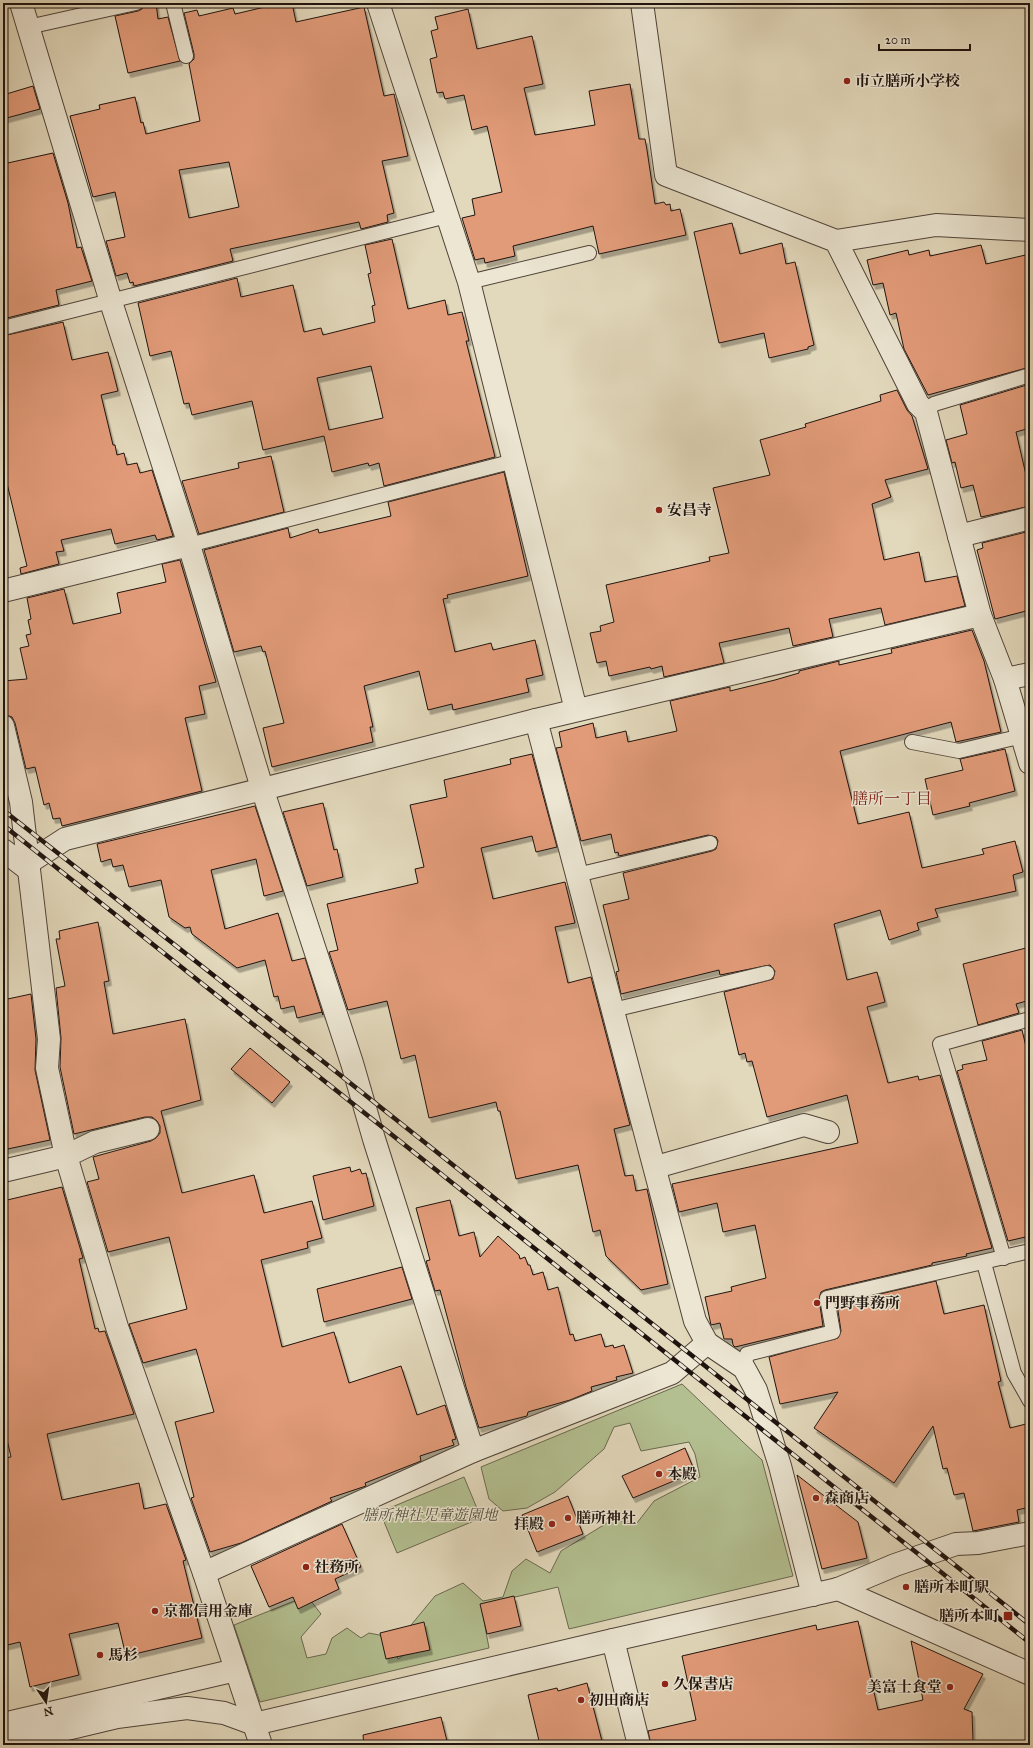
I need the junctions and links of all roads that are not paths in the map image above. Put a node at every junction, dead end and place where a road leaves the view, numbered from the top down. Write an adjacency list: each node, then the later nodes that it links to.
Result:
1 (21, 3): 6 (street)
2 (136, 3): 6 (lane)
3 (173, 3): 7 (lane)
4 (378, 3): 8 (street)
5 (642, 3): 10 (street)
6 (28, 27): 13 (street)
7 (186, 56)
8 (447, 216): 12 (street); 13 (lane)
9 (1030, 230): 10 (street)
10 (836, 241): 16 (street)
11 (589, 253): 12 (lane)
12 (469, 282): 17 (street)
13 (111, 302): 14 (lane); 20 (street)
14 (3, 328)
15 (1030, 375): 16 (lane)
16 (926, 412): 19 (street)
17 (514, 461): 20 (lane); 25 (street)
18 (1030, 518): 19 (street)
19 (958, 536): 22 (street)
20 (189, 545): 21 (street); 31 (street)
21 (3, 591)
22 (980, 615): 24 (street); 25 (street)
23 (1030, 674): 24 (street)
24 (1005, 680): 28 (street)
25 (576, 710): 26 (street)
26 (536, 720): 31 (street); 35 (street)
27 (3, 726): 34 (street)
28 (1022, 736): 29 (lane); 30 (street)
29 (912, 742)
30 (1030, 763)
31 (262, 788): 34 (street); 50 (street)
32 (710, 843): 35 (lane)
33 (3, 850): 34 (street)
34 (28, 867): 41 (street)
35 (577, 875): 37 (street)
36 (767, 974): 37 (lane)
37 (613, 1010): 42 (street)
38 (1030, 1019): 45 (lane)
39 (148, 1129): 41 (street)
40 (828, 1132): 42 (street)
41 (66, 1156): 43 (street); 52 (street)
42 (656, 1167): 47 (street)
43 (3, 1170)
44 (1030, 1251): 45 (lane)
45 (1004, 1258): 46 (lane)
46 (984, 1263): 48 (lane); 49 (lane)
47 (707, 1343): 48 (street); 50 (street)
48 (744, 1368): 54 (street)
49 (1030, 1402)
50 (474, 1452): 52 (street)
51 (1030, 1533): 53 (street)
52 (204, 1573): 56 (street)
53 (838, 1589): 54 (street); 57 (street)
54 (813, 1595): 55 (street)
55 (613, 1640): 59 (street); 62 (street)
56 (236, 1670): 58 (street); 59 (street)
57 (1030, 1674)
58 (3, 1724)
59 (254, 1724): 60 (street); 61 (street)
60 (8, 1745)
61 (261, 1745)
62 (639, 1745)

